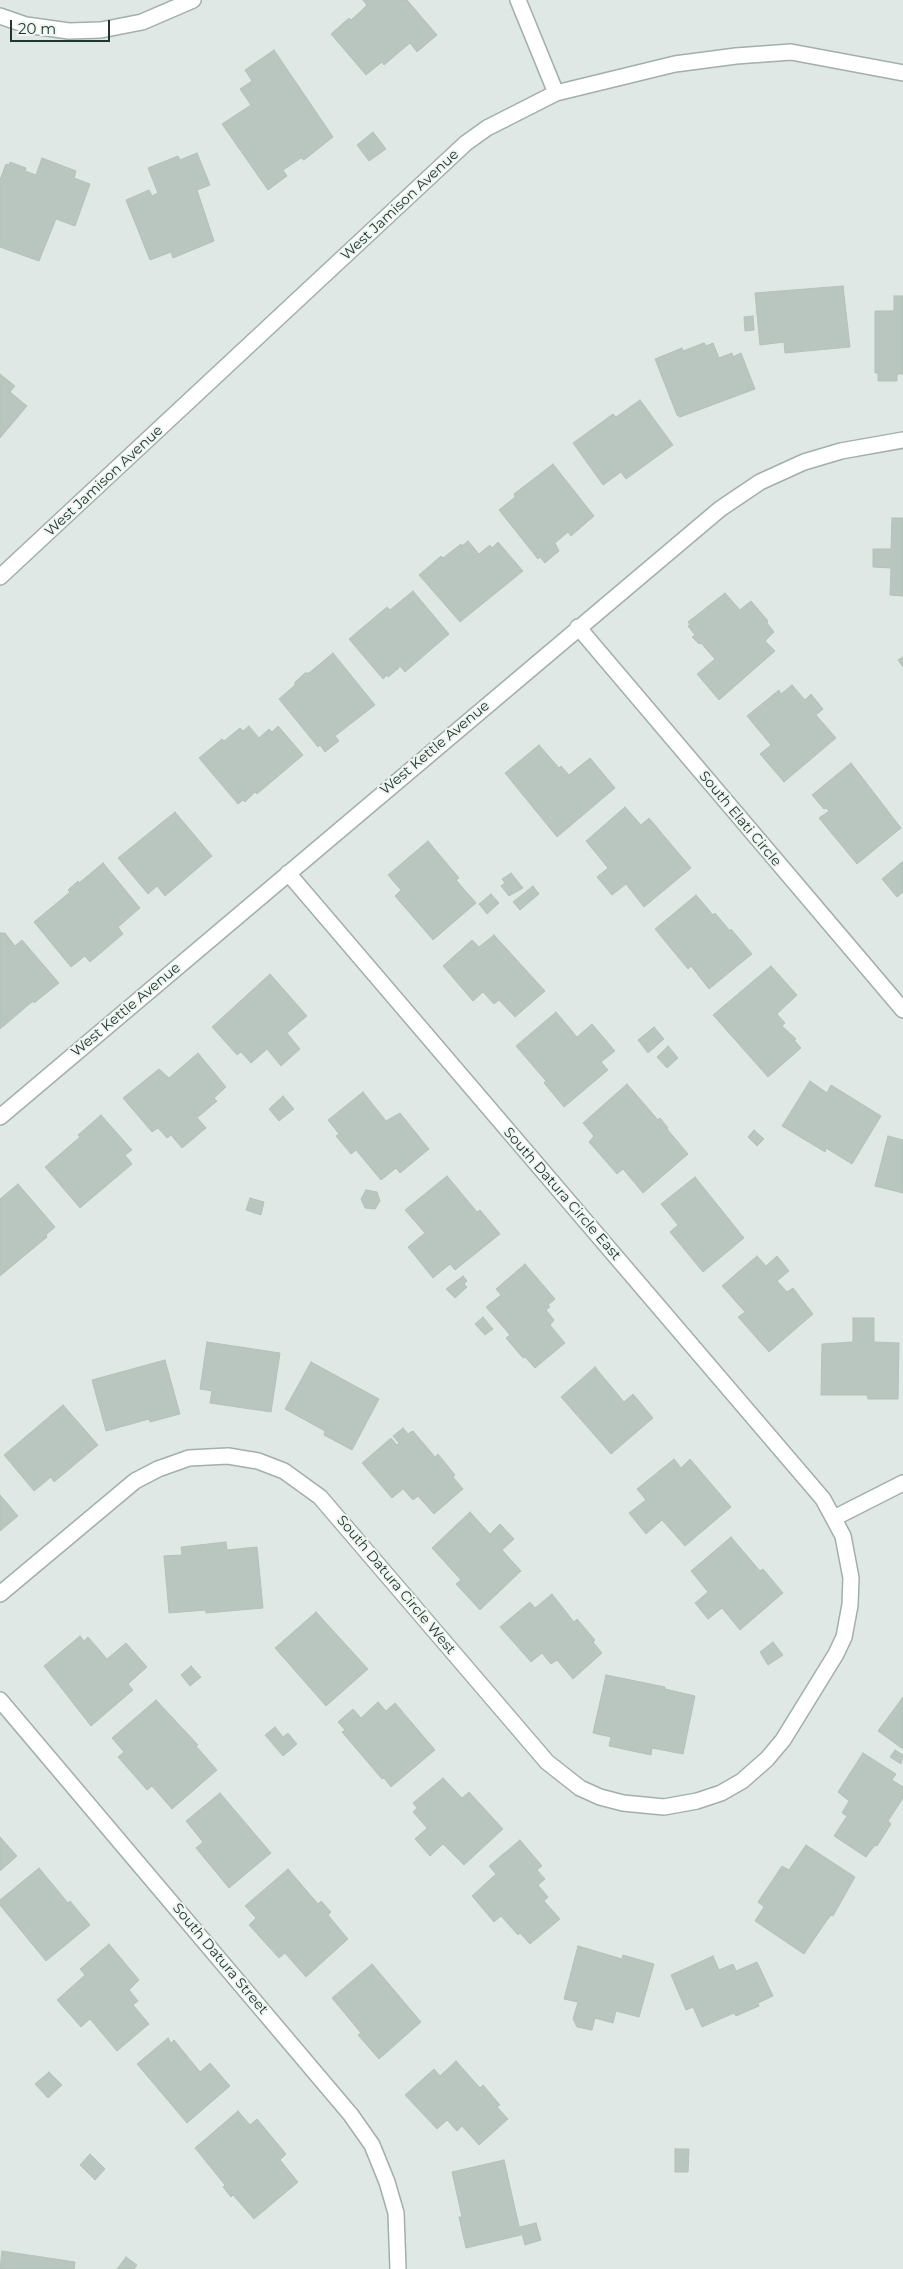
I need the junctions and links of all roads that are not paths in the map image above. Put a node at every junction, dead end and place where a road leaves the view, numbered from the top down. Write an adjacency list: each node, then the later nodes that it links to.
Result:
1 (193, 0): 3 (street)
2 (518, 0): 5 (street)
3 (0, 16)
4 (903, 73): 5 (street, West Jamison Avenue)
5 (556, 93): 7 (street, West Jamison Avenue)
6 (903, 440): 8 (street, West Kettle Avenue)
7 (0, 577)
8 (578, 627): 9 (street, West Kettle Avenue); 10 (street, South Elati Circle)
9 (288, 873): 11 (street, West Kettle Avenue); 13 (street, South Datura Circle East)
10 (903, 1010)
11 (0, 1118)
12 (903, 1483): 13 (street)
13 (834, 1518): 16 (street, South Datura Circle East)
14 (0, 1594): 16 (street, South Datura Circle West)
15 (0, 1700): 17 (street, South Datura Street)
16 (776, 1748)
17 (398, 2269)

